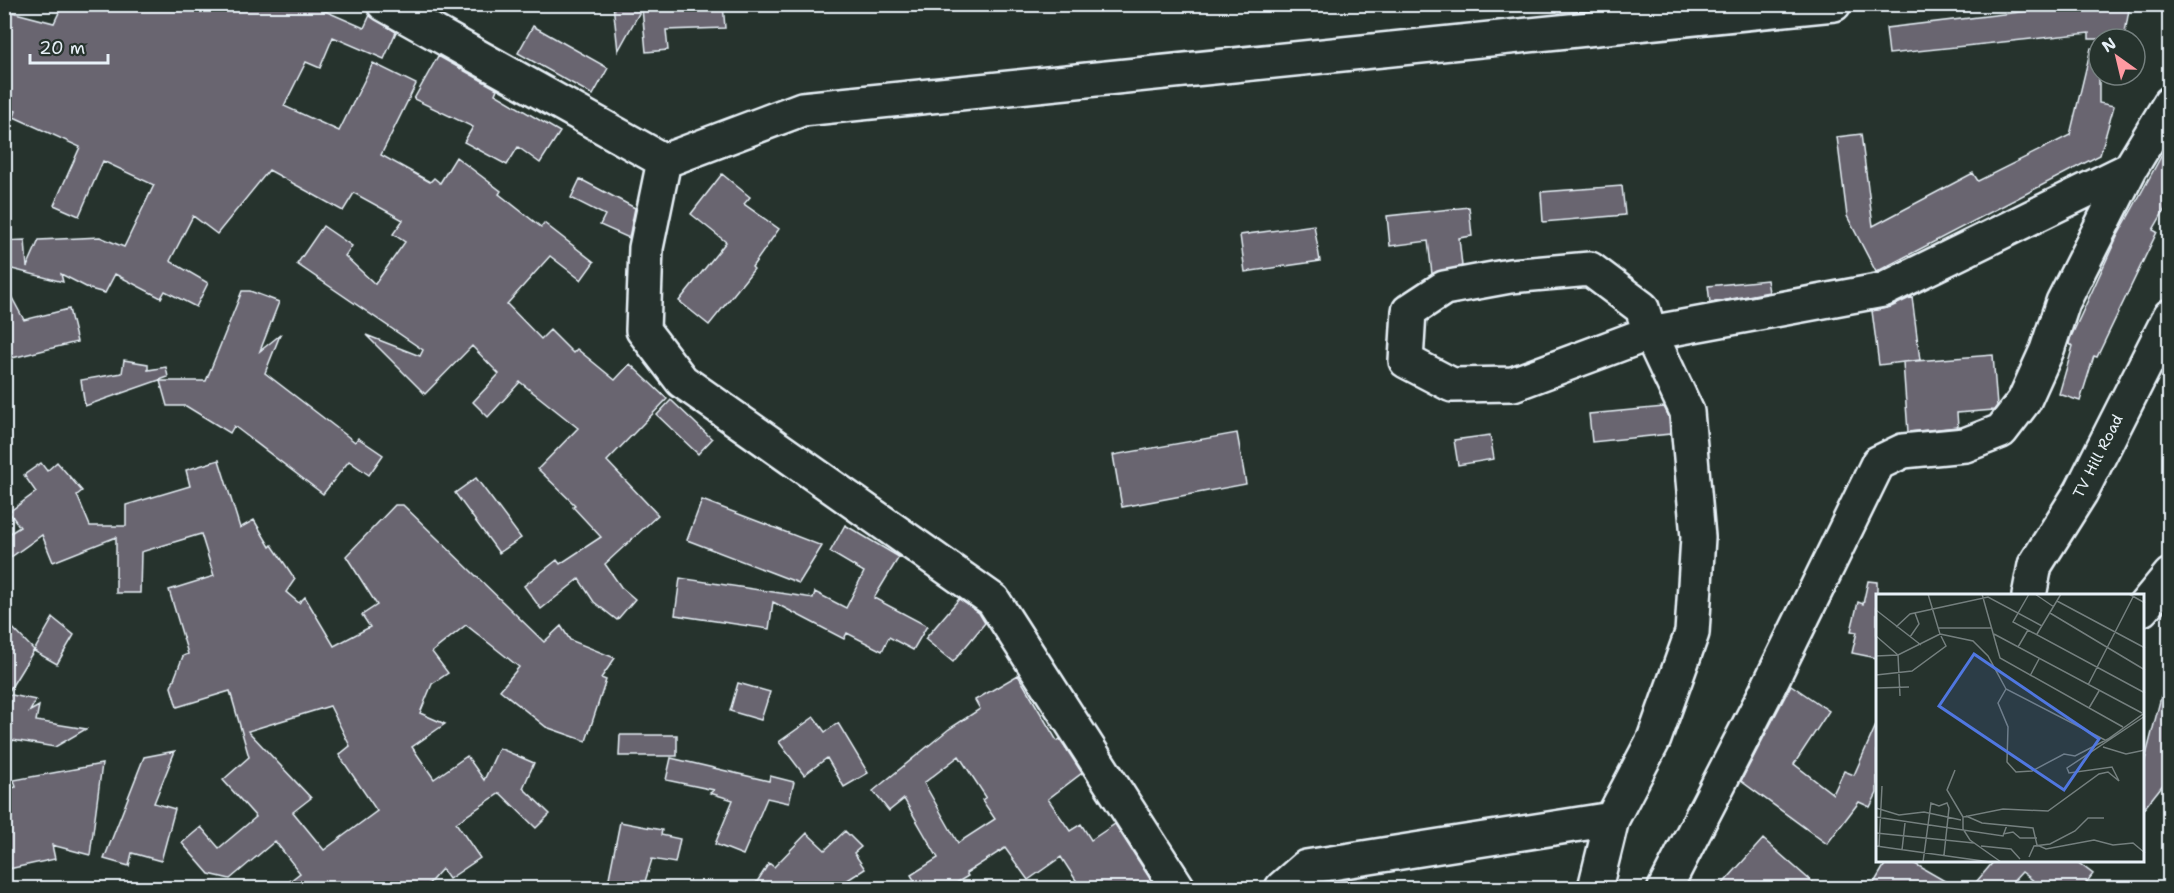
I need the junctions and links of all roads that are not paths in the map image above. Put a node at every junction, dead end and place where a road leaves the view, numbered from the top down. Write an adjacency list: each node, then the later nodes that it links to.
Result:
1 (384, 4): 4 (street)
2 (1834, 4): 4 (street)
3 (2169, 103): 5 (street)
4 (664, 161): 12 (street)
5 (2130, 169): 7 (street); 15 (street)
6 (2169, 316): 9 (street, TV Hill Road)
7 (1650, 333): 7 (street); 11 (street)
8 (2169, 575): 10 (street)
9 (2029, 594)
10 (2144, 606)
11 (1612, 819): 13 (street); 14 (street)
12 (1178, 888)
13 (1282, 888)
14 (1595, 888)
15 (1665, 888)

